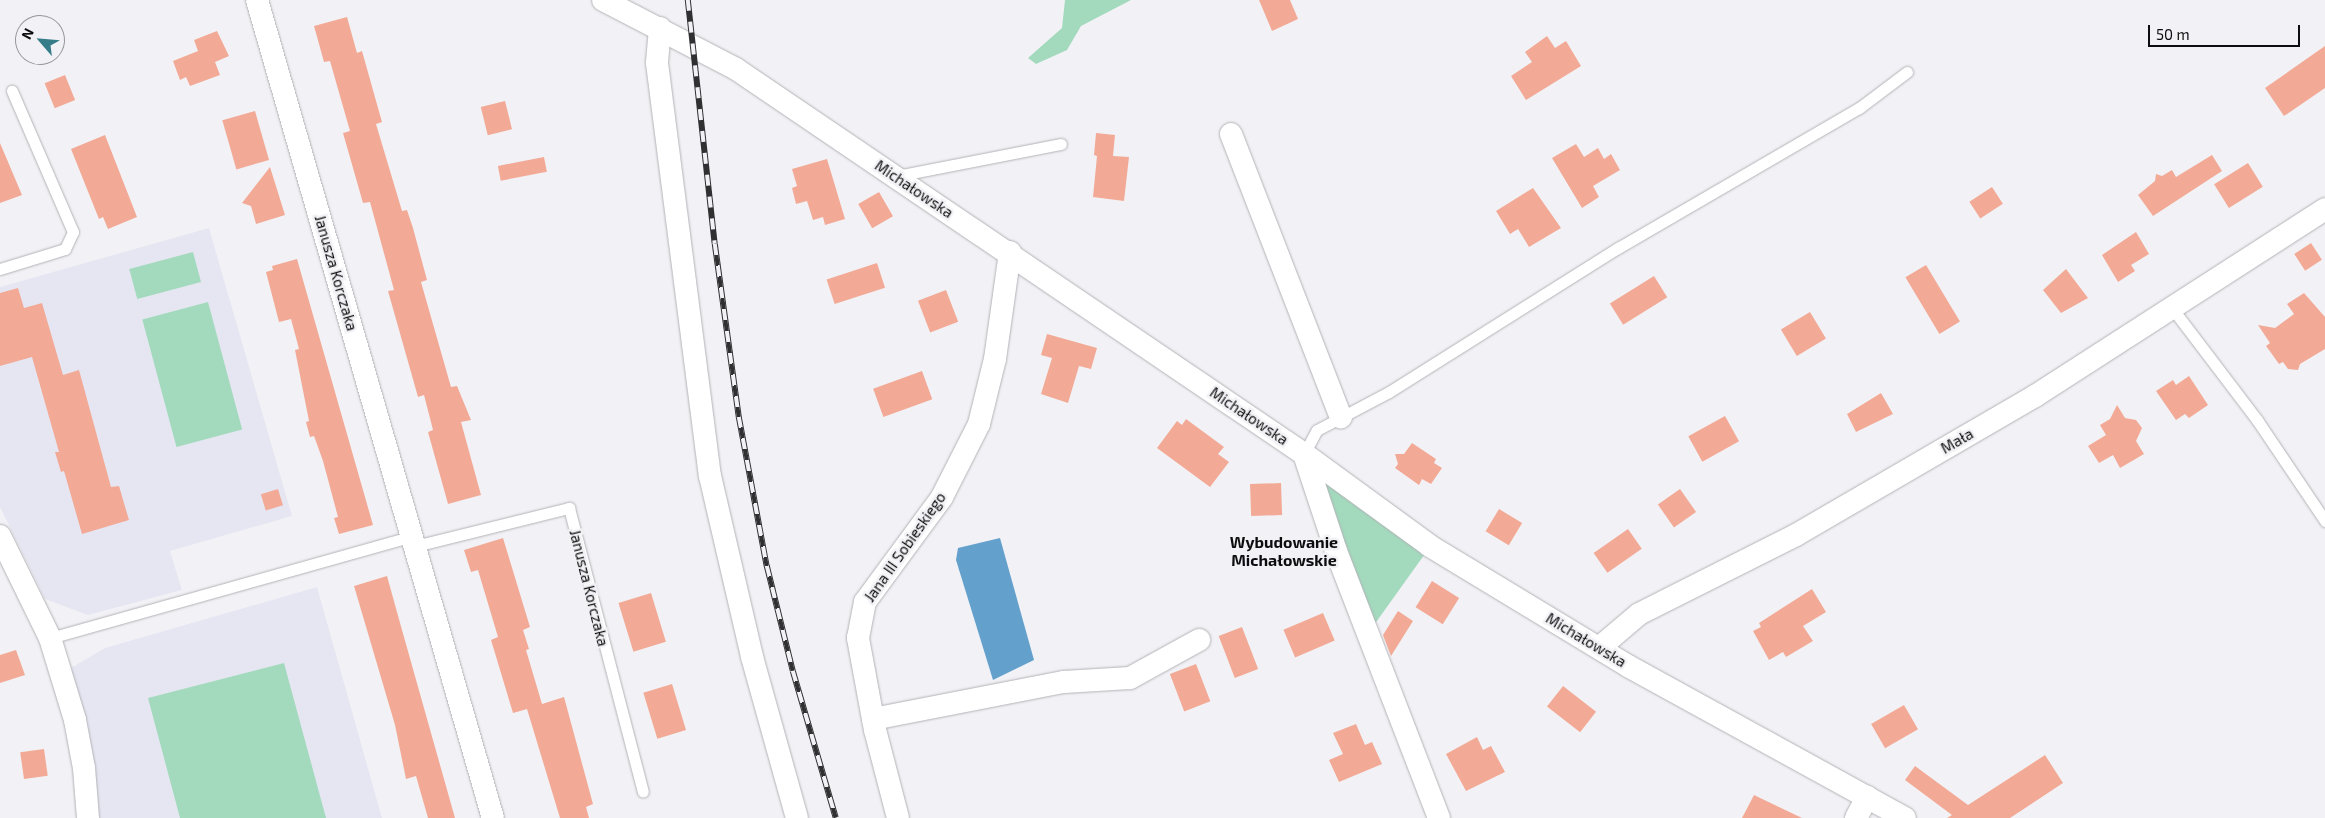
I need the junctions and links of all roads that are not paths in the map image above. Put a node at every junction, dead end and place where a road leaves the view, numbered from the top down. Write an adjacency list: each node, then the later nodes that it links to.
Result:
1 (257, 0): 17 (street, Janusza Korczaka)
2 (602, 0): 3 (street, Michałowska)
3 (660, 28): 8 (street, Michałowska); 26 (street)
4 (1907, 72): 13 (lane)
5 (12, 91): 11 (lane)
6 (1231, 134): 13 (street)
7 (1062, 144): 8 (lane)
8 (896, 176): 10 (street, Michałowska)
9 (2318, 219): 12 (street, Mała)
10 (1010, 252): 14 (street, Michałowska); 21 (street, Jana III Sobieskiego)
11 (0, 269)
12 (2172, 308): 15 (lane); 20 (street, Mała)
13 (1341, 417): 14 (lane)
14 (1304, 454): 20 (street, Michałowska); 28 (street)
15 (2325, 521)
16 (0, 536): 18 (street)
17 (414, 541): 18 (lane); 22 (lane, Janusza Korczaka); 25 (street, Janusza Korczaka)
18 (50, 638): 24 (street)
19 (1199, 640): 21 (street)
20 (1598, 648): 23 (street, Michałowska)
21 (873, 719): 27 (street, Jana III Sobieskiego)
22 (643, 792)
23 (1867, 797): 29 (street); 30 (street, Michałowska)
24 (88, 818)
25 (493, 818)
26 (796, 818)
27 (898, 818)
28 (1439, 818)
29 (1856, 818)
30 (1905, 818)

